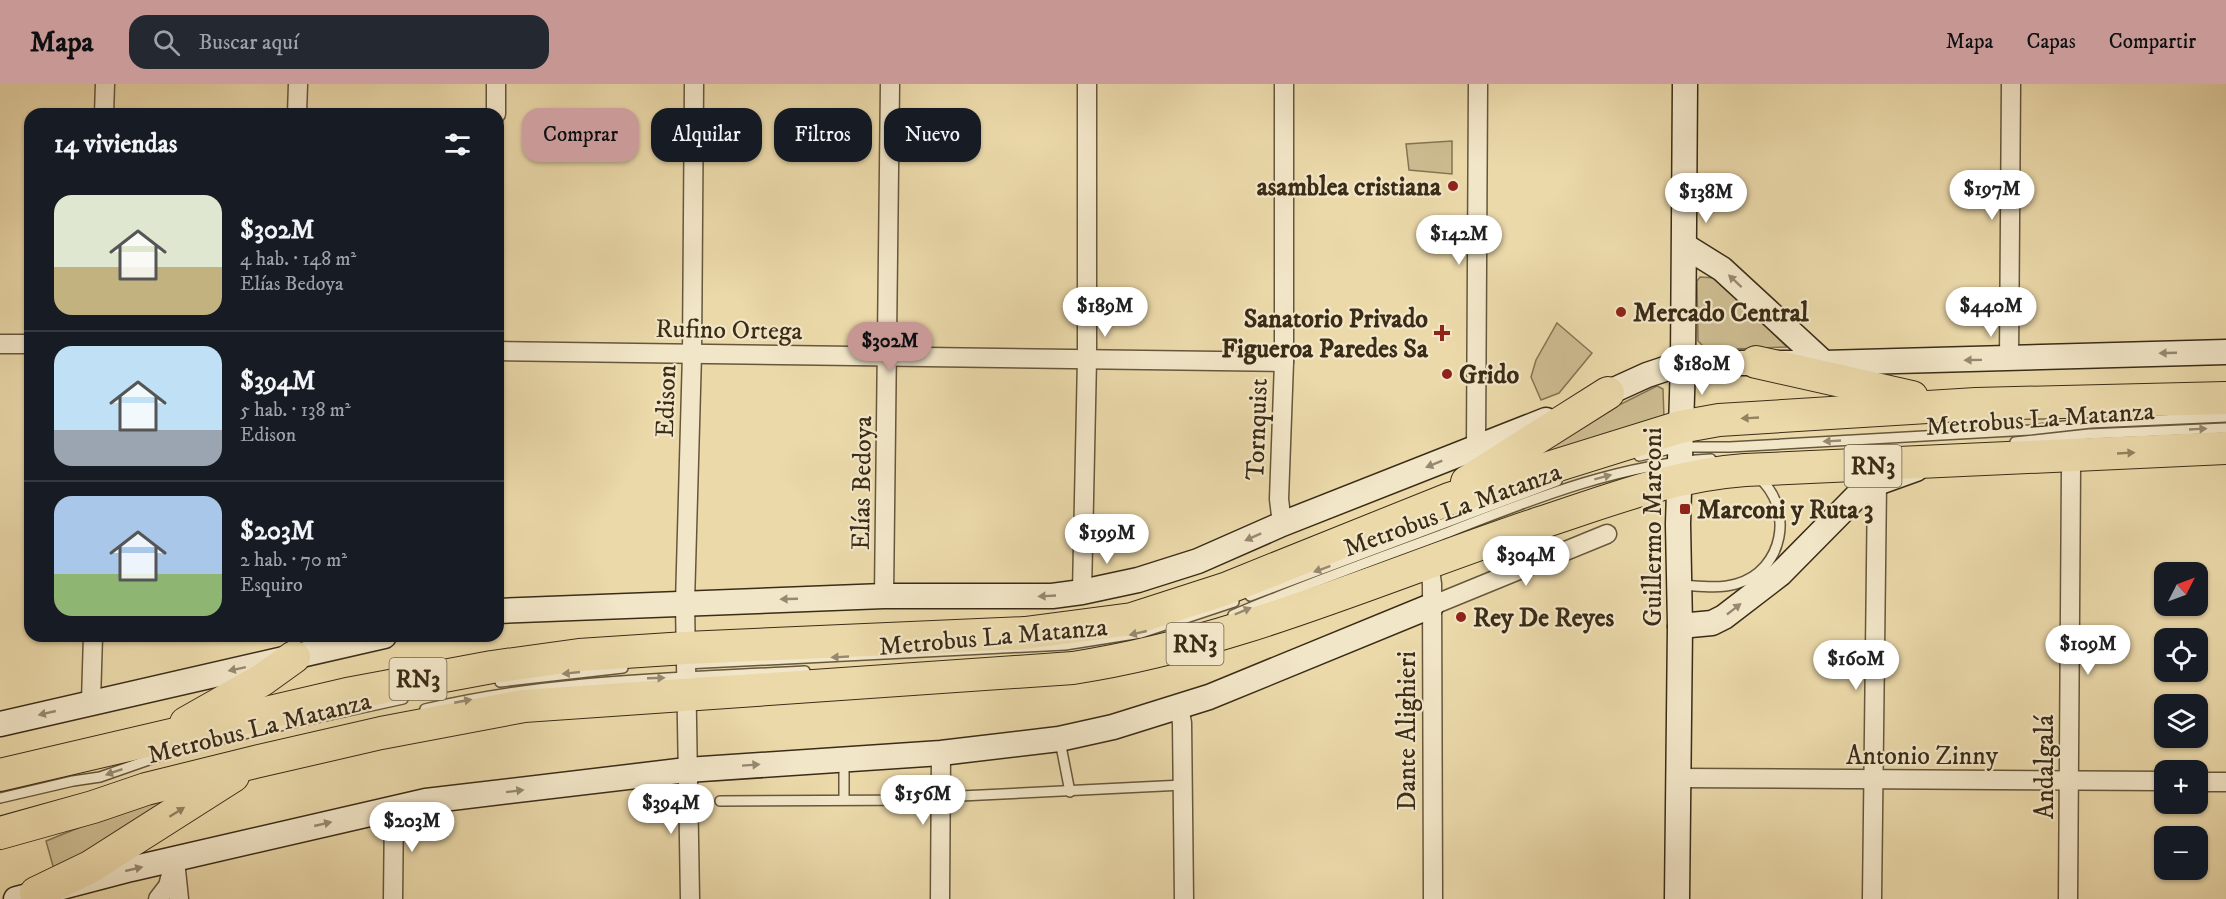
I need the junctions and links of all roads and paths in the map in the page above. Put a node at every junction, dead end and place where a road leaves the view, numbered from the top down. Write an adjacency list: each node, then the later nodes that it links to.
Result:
1 (105, 84): 11 (street)
2 (298, 84): 12 (street)
3 (496, 84): 13 (street)
4 (694, 84): 19 (street, Edison)
5 (890, 84): 20 (street, Elías Bedoya)
6 (1087, 84): 21 (street)
7 (1284, 84): 23 (street, Tornquist)
8 (1478, 84): 33 (street)
9 (1685, 84): 14 (street, Guillermo Marconi)
10 (2011, 84): 22 (street)
11 (104, 108)
12 (297, 108)
13 (496, 108)
14 (1684, 246): 25 (street, Guillermo Marconi); 26 (street, one-way to 14)
15 (0, 344): 16 (street)
16 (24, 344)
17 (504, 351): 19 (street, Rufino Ortega)
18 (2226, 351): 22 (street, one-way to 22)
19 (692, 354): 20 (street, Rufino Ortega); 49 (street, Edison)
20 (889, 356): 21 (street, Rufino Ortega); 48 (street, Elías Bedoya)
21 (1087, 359): 23 (street, Rufino Ortega); 47 (street)
22 (2009, 359): 26 (street, one-way to 26)
23 (1284, 362): 43 (street, Tornquist)
24 (1755, 362): 25 (street); 26 (street); 29 (highway, RN3)
25 (1683, 363): 27 (street); 35 (street, Guillermo Marconi)
26 (1824, 363)
27 (1608, 393): 33 (street); 42 (highway)
28 (2226, 398): 29 (highway, RN3)
29 (1976, 404): 35 (highway, RN3, one-way to 35)
30 (2226, 417): 35 (lane, Metrobus La Matanza, one-way to 35)
31 (2226, 428): 32 (lane, Metrobus La Matanza, one-way to 31)
32 (2004, 443)
33 (1476, 447): 43 (street, one-way to 43)
34 (2226, 448): 36 (highway, RN3, one-way to 34)
35 (1679, 453): 37 (lane, Metrobus La Matanza); 39 (highway, RN3); 42 (highway, RN3); 45 (highway, RN3); 46 (street, Guillermo Marconi); 52 (lane, Metrobus La Matanza, one-way to 35)
36 (2068, 456): 38 (highway, RN3); 77 (street, Andalgalá)
37 (1634, 457)
38 (1937, 462): 39 (highway, RN3); 41 (street)
39 (1732, 465): 46 (lane)
40 (1601, 467): 59 (lane, Metrobus La Matanza, one-way to 59)
41 (1877, 483): 53 (street, one-way to 41); 78 (street)
42 (1407, 513): 61 (highway, RN3)
43 (1282, 524): 47 (street, one-way to 47)
44 (1607, 534): 50 (street)
45 (1429, 562): 50 (street, Dante Alighieri); 61 (highway, RN3)
46 (1679, 585): 53 (street, Guillermo Marconi)
47 (1082, 592): 48 (street, one-way to 48)
48 (884, 596): 49 (street, one-way to 49)
49 (684, 603): 51 (street); 61 (street, Edison)
50 (1431, 606): 66 (street); 101 (street, Dante Alighieri)
51 (504, 611)
52 (1222, 620)
53 (1680, 626): 76 (street, Guillermo Marconi)
54 (1163, 637): 58 (lane, Metrobus La Matanza)
55 (93, 642): 65 (street)
56 (330, 642): 57 (street)
57 (294, 646): 65 (street, one-way to 65); 70 (highway, RN3)
58 (1113, 648)
59 (776, 660): 61 (lane, Metrobus La Matanza); 61 (lane, Metrobus La Matanza)
60 (636, 666): 63 (lane, one-way to 63)
61 (689, 666): 62 (lane, Metrobus La Matanza); 67 (lane, Metrobus La Matanza, one-way to 61); 70 (highway, RN3); 73 (highway, RN3); 74 (street, Edison)
62 (816, 670)
63 (487, 683)
64 (411, 698): 85 (lane, Metrobus La Matanza, one-way to 85)
65 (91, 701): 68 (street, one-way to 68)
66 (1179, 707): 69 (street); 82 (street)
67 (412, 712)
68 (0, 724)
69 (1059, 739): 71 (street); 83 (lane)
70 (154, 741): 75 (highway, RN3)
71 (940, 753): 72 (street); 88 (street)
72 (844, 758): 74 (street, one-way to 72); 86 (lane)
73 (255, 762): 92 (highway, RN3); 94 (highway, one-way to 73)
74 (687, 770): 91 (street, one-way to 74); 98 (street)
75 (0, 776)
76 (1678, 778): 78 (street, Antonio Zinny); 102 (street, Guillermo Marconi)
77 (2070, 780): 78 (street, Antonio Zinny); 79 (street, Antonio Zinny); 104 (street, Andalgalá)
78 (1873, 781): 103 (street)
79 (2154, 782)
80 (2208, 782): 81 (street)
81 (2226, 782)
82 (1183, 785): 83 (lane); 100 (street)
83 (1070, 792): 84 (lane)
84 (961, 796)
85 (0, 798)
86 (844, 799): 88 (lane); 89 (lane)
87 (84, 800): 90 (lane)
88 (941, 800): 99 (street)
89 (720, 801)
90 (52, 807)
91 (394, 808): 93 (street, one-way to 91); 97 (street)
92 (0, 833)
93 (175, 859): 94 (street, one-way to 93); 95 (street); 96 (street)
94 (26, 896)
95 (158, 899)
96 (179, 899)
97 (393, 899)
98 (690, 899)
99 (940, 899)
100 (1184, 899)
101 (1433, 899)
102 (1677, 899)
103 (1872, 899)
104 (2068, 899)

